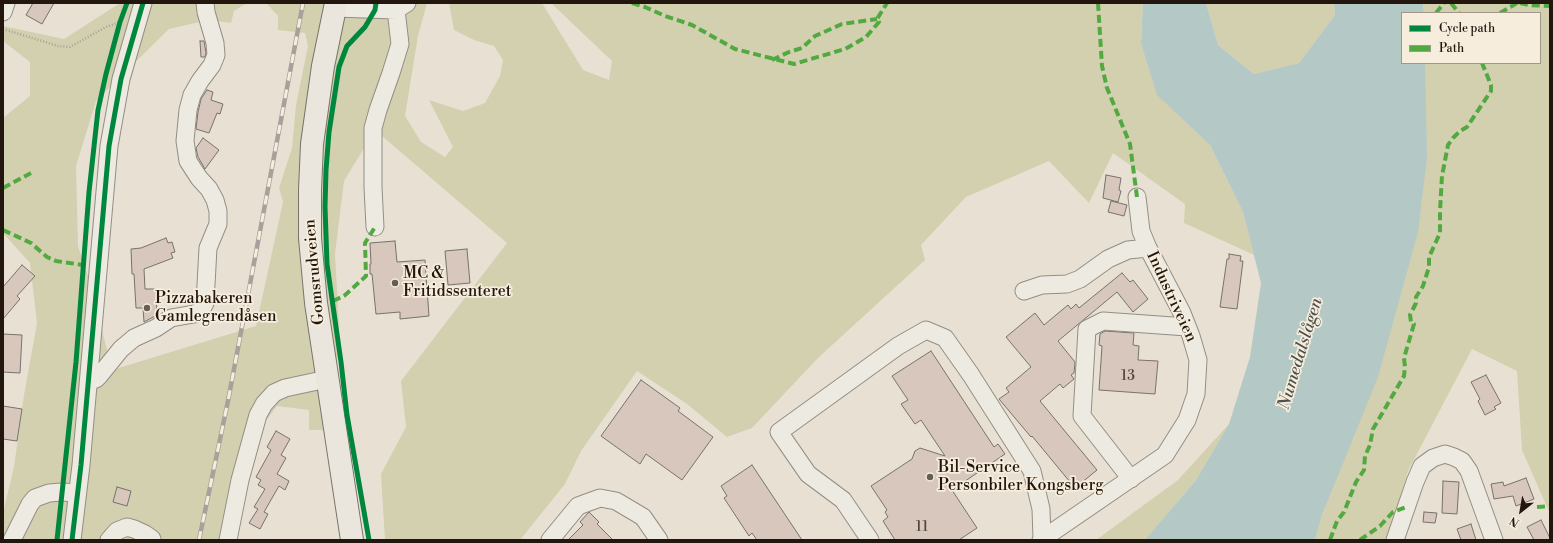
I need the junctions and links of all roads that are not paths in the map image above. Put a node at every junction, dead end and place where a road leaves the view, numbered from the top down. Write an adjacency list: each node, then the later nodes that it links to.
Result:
1 (6, 3): 6 (street)
2 (143, 3): 13 (street)
3 (205, 3): 13 (street)
4 (335, 6): 5 (street); 12 (main road, Gomsrudveien)
5 (402, 7): 8 (street)
6 (3, 12)
7 (1137, 197): 9 (street, Industriveien)
8 (375, 227)
9 (1148, 248): 10 (street); 11 (street, Industriveien)
10 (1024, 292)
11 (1187, 327): 14 (street, Industriveien); 14 (street)
12 (327, 379): 20 (street); 21 (main road, Gomsrudveien)
13 (89, 380): 15 (street)
14 (1130, 479): 25 (street, Industriveien)
15 (77, 493): 17 (street); 18 (street)
16 (152, 539): 19 (street)
17 (12, 540)
18 (72, 540)
19 (110, 540)
20 (228, 540)
21 (352, 540)
22 (550, 540): 23 (street)
23 (659, 540)
24 (870, 540): 25 (street)
25 (1042, 540)
26 (1395, 540): 27 (street)
27 (1494, 540)

